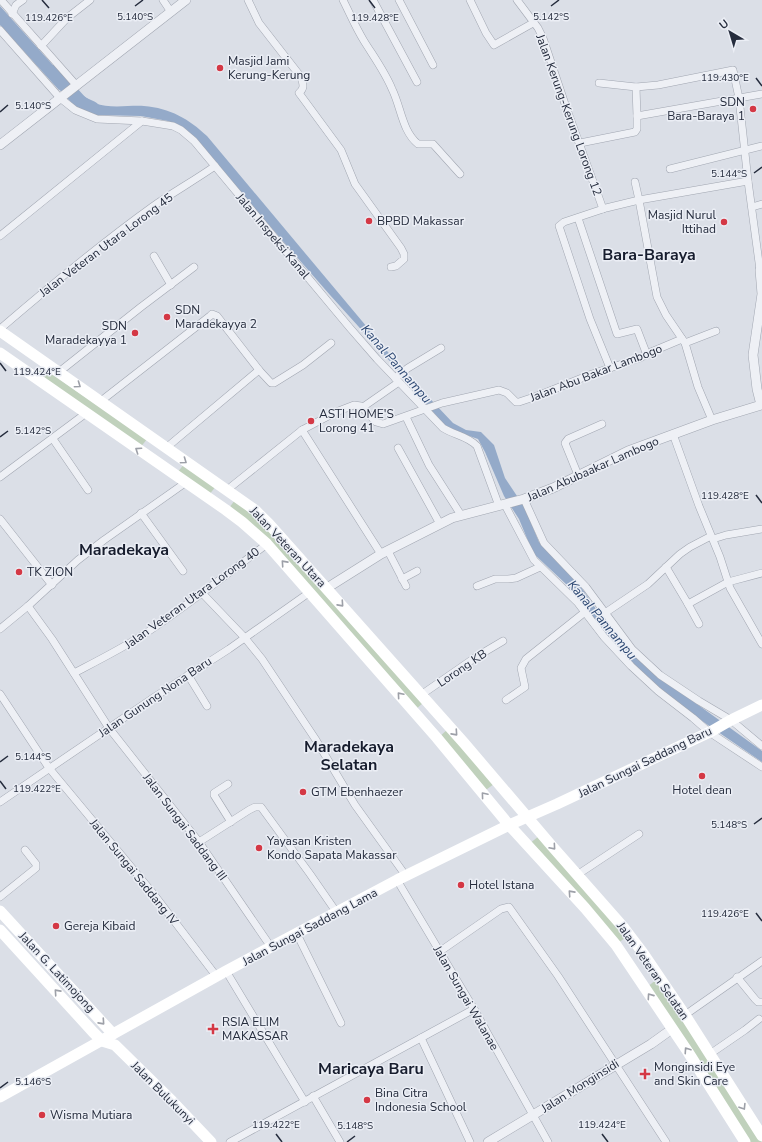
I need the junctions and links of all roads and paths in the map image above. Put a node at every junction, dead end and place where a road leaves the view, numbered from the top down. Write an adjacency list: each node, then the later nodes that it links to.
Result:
1 (1, 0): 13 (street)
2 (23, 0): 13 (street)
3 (90, 0): 16 (street)
4 (163, 0): 12 (street)
5 (186, 0): 12 (street)
6 (248, 0): 43 (street)
7 (343, 0): 32 (street)
8 (373, 0): 18 (street)
9 (399, 0): 17 (street)
10 (470, 0): 14 (street)
11 (517, 0): 14 (street, Jalan Kerung-Kerung Lorong 12)
12 (171, 12): 21 (street)
13 (12, 14): 16 (street)
14 (534, 23): 26 (street, Jalan Kerung-Kerung Lorong 12)
15 (0, 30): 21 (street, Jalan Inspeksi Kanal)
16 (41, 46): 21 (street)
17 (433, 65)
18 (418, 82)
19 (599, 83): 20 (street)
20 (636, 87): 23 (street); 24 (street)
21 (69, 92): 25 (street, Jalan Inspeksi Kanal); 27 (street)
22 (762, 94): 23 (street)
23 (739, 98): 24 (street); 29 (street)
24 (636, 116): 26 (street)
25 (142, 121): 30 (street, Jalan Inspeksi Kanal); 40 (street)
26 (580, 143): 38 (street, Jalan Kerung-Kerung Lorong 12)
27 (0, 145)
28 (762, 146): 29 (street)
29 (746, 151): 31 (street); 33 (street)
30 (216, 166): 47 (street, Jalan Veteran Utara Lorong 45); 59 (street, Jalan Inspeksi Kanal)
31 (670, 169)
32 (460, 174)
33 (748, 181): 35 (street); 37 (street)
34 (635, 182): 35 (street)
35 (639, 200): 38 (street); 49 (street)
36 (762, 204): 37 (street)
37 (752, 207): 44 (street)
38 (603, 209): 39 (street)
39 (578, 218): 53 (street); 55 (street)
40 (0, 236)
41 (154, 256): 45 (street)
42 (194, 267): 45 (street)
43 (391, 267)
44 (761, 270): 46 (street, Jalan Abubaakar Lambogo)
45 (171, 284): 58 (street)
46 (760, 325): 61 (street, Jalan Abubaakar Lambogo)
47 (0, 330): 54 (main road, Jalan Veteran Utara)
48 (716, 330): 49 (street, Jalan Abu Bakar Lambogo)
49 (684, 341): 53 (street, Jalan Abu Bakar Lambogo); 66 (street)
50 (331, 343): 57 (street)
51 (441, 348): 59 (street)
52 (0, 353): 56 (main road, Jalan Veteran Utara)
53 (647, 354): 55 (street, Jalan Abu Bakar Lambogo)
54 (33, 355): 56 (main road); 58 (main road, Jalan Veteran Utara)
55 (610, 368): 63 (street, Jalan Abu Bakar Lambogo)
56 (22, 369): 64 (main road, Jalan Veteran Utara)
57 (260, 370): 60 (street); 71 (street)
58 (59, 372): 60 (main road, Jalan Veteran Utara, one-way to 60)
59 (398, 378): 62 (street); 63 (street, Jalan Inspeksi Kanal)
60 (101, 401): 71 (main road, Jalan Veteran Utara)
61 (762, 406): 66 (street, Jalan Abubaakar Lambogo)
62 (363, 407): 65 (street); 68 (street)
63 (426, 409): 65 (street); 79 (street, Jalan Inspeksi Kanal)
64 (85, 414): 70 (street); 75 (main road, Jalan Veteran Utara, one-way to 64)
65 (406, 417): 81 (street)
66 (712, 420): 69 (street, Jalan Abubaakar Lambogo)
67 (602, 424): 73 (street)
68 (302, 430): 77 (street); 87 (street)
69 (673, 434): 73 (street, Jalan Abubaakar Lambogo); 85 (street)
70 (53, 439): 74 (street); 76 (street)
71 (166, 448): 77 (main road, Jalan Veteran Utara, one-way to 77)
72 (398, 448): 83 (street)
73 (578, 475): 78 (street, Jalan Abubaakar Lambogo)
74 (0, 477)
75 (185, 482): 80 (street); 86 (main road, Jalan Veteran Utara)
76 (88, 490)
77 (227, 490): 98 (main road, Jalan Veteran Utara)
78 (522, 500): 79 (street, Jalan Abubaakar Lambogo); 104 (street)
79 (504, 505): 81 (street, Jalan Abubaakar Lambogo); 88 (street, Jalan Inspeksi Kanal)
80 (141, 514): 90 (street); 95 (street)
81 (461, 515): 83 (street, Jalan Abubaakar Lambogo)
82 (0, 519): 95 (street)
83 (440, 524): 87 (street, Jalan Abubaakar Lambogo)
84 (762, 529): 85 (street)
85 (712, 538): 89 (street); 94 (street)
86 (267, 544): 99 (main road, Jalan Veteran Utara, one-way to 86); 100 (street, Jalan Veteran Utara Lorong 40)
87 (384, 553): 93 (street); 98 (street, Jalan Abubaakar Lambogo)
88 (540, 567): 97 (street); 103 (street, Jalan Inspeksi Kanal)
89 (666, 567): 101 (street); 104 (street)
90 (183, 571)
91 (417, 571): 93 (street)
92 (762, 573): 94 (street)
93 (402, 579): 96 (street)
94 (728, 582): 101 (street); 109 (street)
95 (52, 585): 102 (street)
96 (406, 586)
97 (477, 586)
98 (327, 588): 113 (main road, Jalan Veteran Utara, one-way to 113)
99 (310, 592): 107 (street, Jalan Gunung Nona Baru); 118 (main road, Jalan Veteran Utara, one-way to 99)
100 (202, 593): 107 (street, Jalan Sungai Walanae); 110 (street, Jalan Veteran Utara Lorong 40)
101 (688, 604): 105 (street)
102 (28, 606): 106 (street); 110 (street, Jalan Sungai Saddang III)
103 (585, 612): 114 (street); 123 (street, Jalan Inspeksi Kanal)
104 (605, 613): 120 (street)
105 (699, 624)
106 (0, 629)
107 (245, 638): 111 (street, Jalan Gunung Nona Baru); 136 (street, Jalan Sungai Walanae)
108 (503, 642): 113 (street, Lorong KB)
109 (762, 644)
110 (74, 673): 121 (street, Jalan Sungai Saddang III)
111 (188, 675): 116 (street); 121 (street, Jalan Gunung Nona Baru)
112 (0, 694): 126 (street, Jalan Sungai Saddang IV)
113 (421, 695): 117 (main road, Jalan Veteran Utara)
114 (506, 700)
115 (762, 705): 120 (main road, Jalan Sungai Saddang Baru)
116 (207, 706)
117 (432, 707): 118 (main road); 119 (main road, Jalan Veteran Utara)
118 (420, 718): 122 (main road, Jalan Veteran Utara)
119 (442, 719): 122 (main road); 129 (main road, Jalan Veteran Utara, one-way to 129)
120 (729, 721): 123 (main road, Jalan Sungai Saddang Baru); 124 (street)
121 (109, 728): 126 (street, Jalan Gunung Nona Baru); 133 (street, Jalan Sungai Saddang III)
122 (430, 731): 131 (main road, Jalan Veteran Utara, one-way to 122)
123 (710, 732): 125 (street); 129 (main road, Jalan Sungai Saddang Baru)
124 (762, 746)
125 (762, 767)
126 (49, 768): 128 (street, Jalan Gunung Nona Baru); 147 (street, Jalan Sungai Saddang IV)
127 (228, 784): 130 (street)
128 (0, 802)
129 (527, 818): 131 (main road, Jalan Sungai Saddang Baru); 135 (main road, Jalan Veteran Selatan, one-way to 135)
130 (231, 822): 133 (street); 139 (street)
131 (509, 825): 136 (main road, Jalan Sungai Saddang Lama); 146 (main road, Jalan Veteran Selatan, one-way to 131)
132 (638, 834): 135 (street)
133 (199, 842): 142 (street, Jalan Sungai Saddang III)
134 (25, 850): 137 (street)
135 (577, 875): 144 (main road, Jalan Veteran Selatan)
136 (401, 878): 139 (main road, Jalan Sungai Saddang Lama); 143 (street, Jalan Sungai Walanae)
137 (0, 897)
138 (0, 911): 155 (main road, Jalan G. Latimojong, one-way to 155)
139 (336, 913): 141 (main road, Jalan Sungai Saddang Lama)
140 (0, 930): 157 (main road, one-way to 140)
141 (296, 934): 142 (main road, Jalan Sungai Saddang Lama); 153 (street)
142 (271, 948): 147 (main road, Jalan Sungai Saddang Lama)
143 (439, 952): 150 (street, Jalan Sungai Walanae); 160 (street)
144 (643, 953): 146 (main road); 151 (main road, Jalan Veteran Selatan)
145 (762, 961): 148 (street)
146 (629, 963): 154 (main road, Jalan Veteran Selatan, one-way to 146)
147 (221, 974): 155 (main road, Jalan Sungai Saddang Lama); 163 (street, Jalan Sungai Saddang IV)
148 (736, 977): 149 (street); 151 (street)
149 (762, 1002)
150 (474, 1009): 156 (street); 164 (street, Jalan Sungai Walanae)
151 (685, 1014): 159 (main road, Jalan Veteran Selatan)
152 (759, 1019): 159 (street)
153 (341, 1023)
154 (672, 1028): 160 (street, Jalan Monginsidi); 173 (main road, Jalan Veteran Selatan, one-way to 154)
155 (113, 1034): 157 (main road, Jalan Sungai Saddang Lama); 158 (main road)
156 (421, 1038): 161 (street); 169 (street)
157 (102, 1041): 158 (main road, Jalan Bulukunyi); 162 (main road, Jalan Sungai Saddang Lama)
158 (115, 1045): 166 (main road, Jalan Bulukunyi)
159 (710, 1054): 165 (main road, Jalan Veteran Selatan, one-way to 165)
160 (616, 1064): 164 (street, Jalan Monginsidi); 172 (street)
161 (313, 1096): 163 (street); 168 (street)
162 (0, 1097)
163 (305, 1102): 167 (street)
164 (533, 1116): 170 (street, Jalan Monginsidi); 171 (street, Jalan Sungai Walanae)
165 (762, 1136)
166 (211, 1142)
167 (230, 1142)
168 (340, 1142)
169 (470, 1142)
170 (488, 1142)
171 (548, 1142)
172 (666, 1142)
173 (745, 1142)

